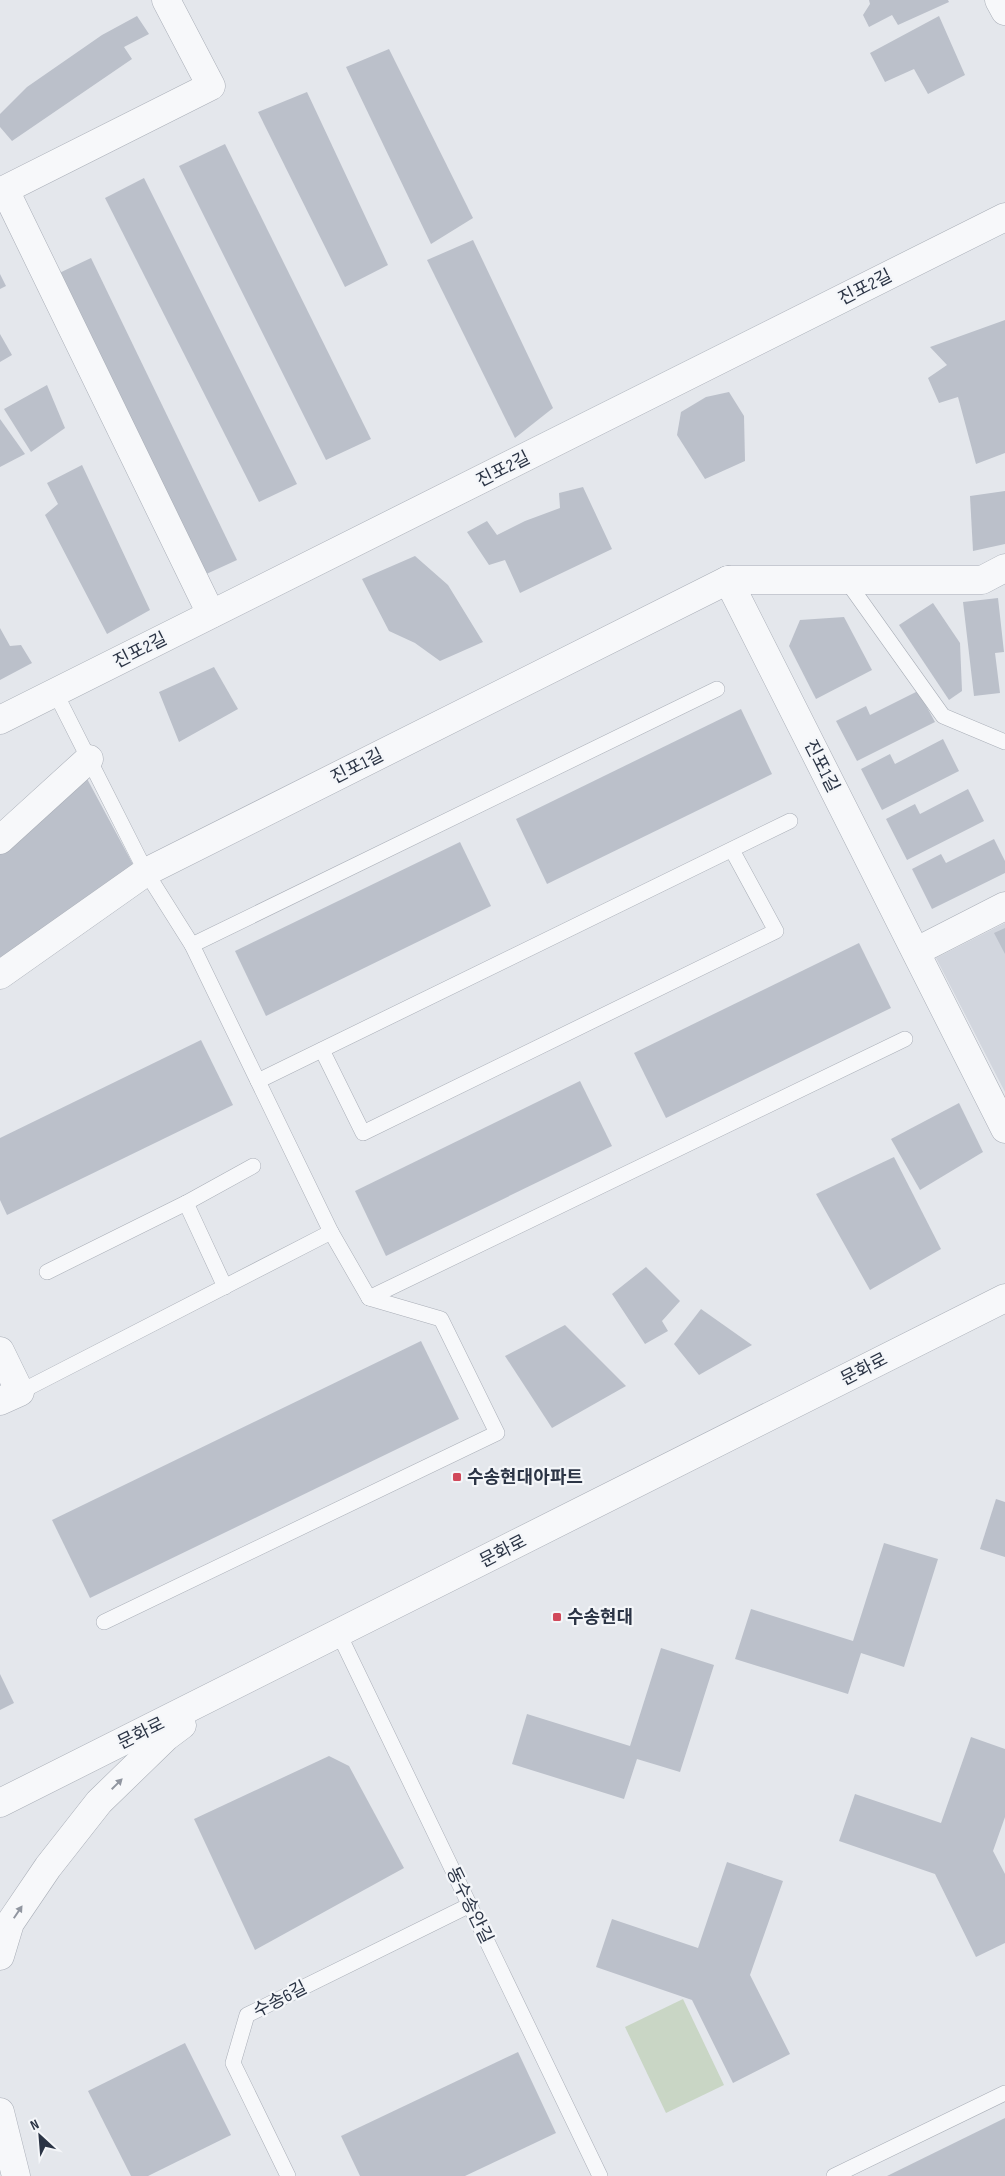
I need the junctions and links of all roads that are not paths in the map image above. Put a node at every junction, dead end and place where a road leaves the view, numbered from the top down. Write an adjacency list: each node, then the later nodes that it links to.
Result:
1 (166, 0): 4 (street)
2 (999, 0): 3 (street)
3 (1005, 11)
4 (2, 191): 9 (street)
5 (1005, 217): 9 (street, 진포2길)
6 (1005, 568): 8 (street, 진포1길)
7 (728, 580): 8 (street, 진포1길); 18 (street, 진포1길); 21 (street, 진포1길)
8 (846, 580): 13 (lane)
9 (211, 614): 11 (street, 진포2길)
10 (716, 689): 20 (lane)
11 (54, 692): 12 (street, 진포2길); 14 (lane)
12 (0, 720)
13 (1005, 742)
14 (89, 759): 16 (street); 18 (lane)
15 (790, 822): 17 (lane)
16 (0, 840)
17 (732, 850): 24 (lane); 24 (lane)
18 (146, 872): 20 (lane); 22 (street, 진포1길)
19 (1005, 906): 21 (street)
20 (192, 945): 25 (lane)
21 (917, 951): 26 (street, 진포1길)
22 (0, 975)
23 (905, 1039): 32 (lane)
24 (322, 1050): 25 (lane)
25 (258, 1081): 29 (lane)
26 (1005, 1129)
27 (253, 1166): 28 (lane)
28 (186, 1203): 30 (lane); 31 (lane)
29 (331, 1232): 31 (lane); 32 (lane)
30 (47, 1272)
31 (225, 1287): 35 (lane)
32 (369, 1298): 36 (lane)
33 (1005, 1298): 37 (street, 문화로)
34 (0, 1351): 35 (street)
35 (10, 1396)
36 (104, 1622)
37 (339, 1634): 38 (street, 문화로); 40 (lane, 동수송안길)
38 (234, 1687): 39 (street, 문화로); 41 (street, one-way to 38)
39 (0, 1804)
40 (470, 1905): 45 (lane, 수송6길); 46 (lane, 동수송안길)
41 (0, 1956)
42 (1005, 2093): 47 (lane)
43 (0, 2112): 44 (street)
44 (16, 2176)
45 (288, 2176)
46 (600, 2176)
47 (834, 2176)

